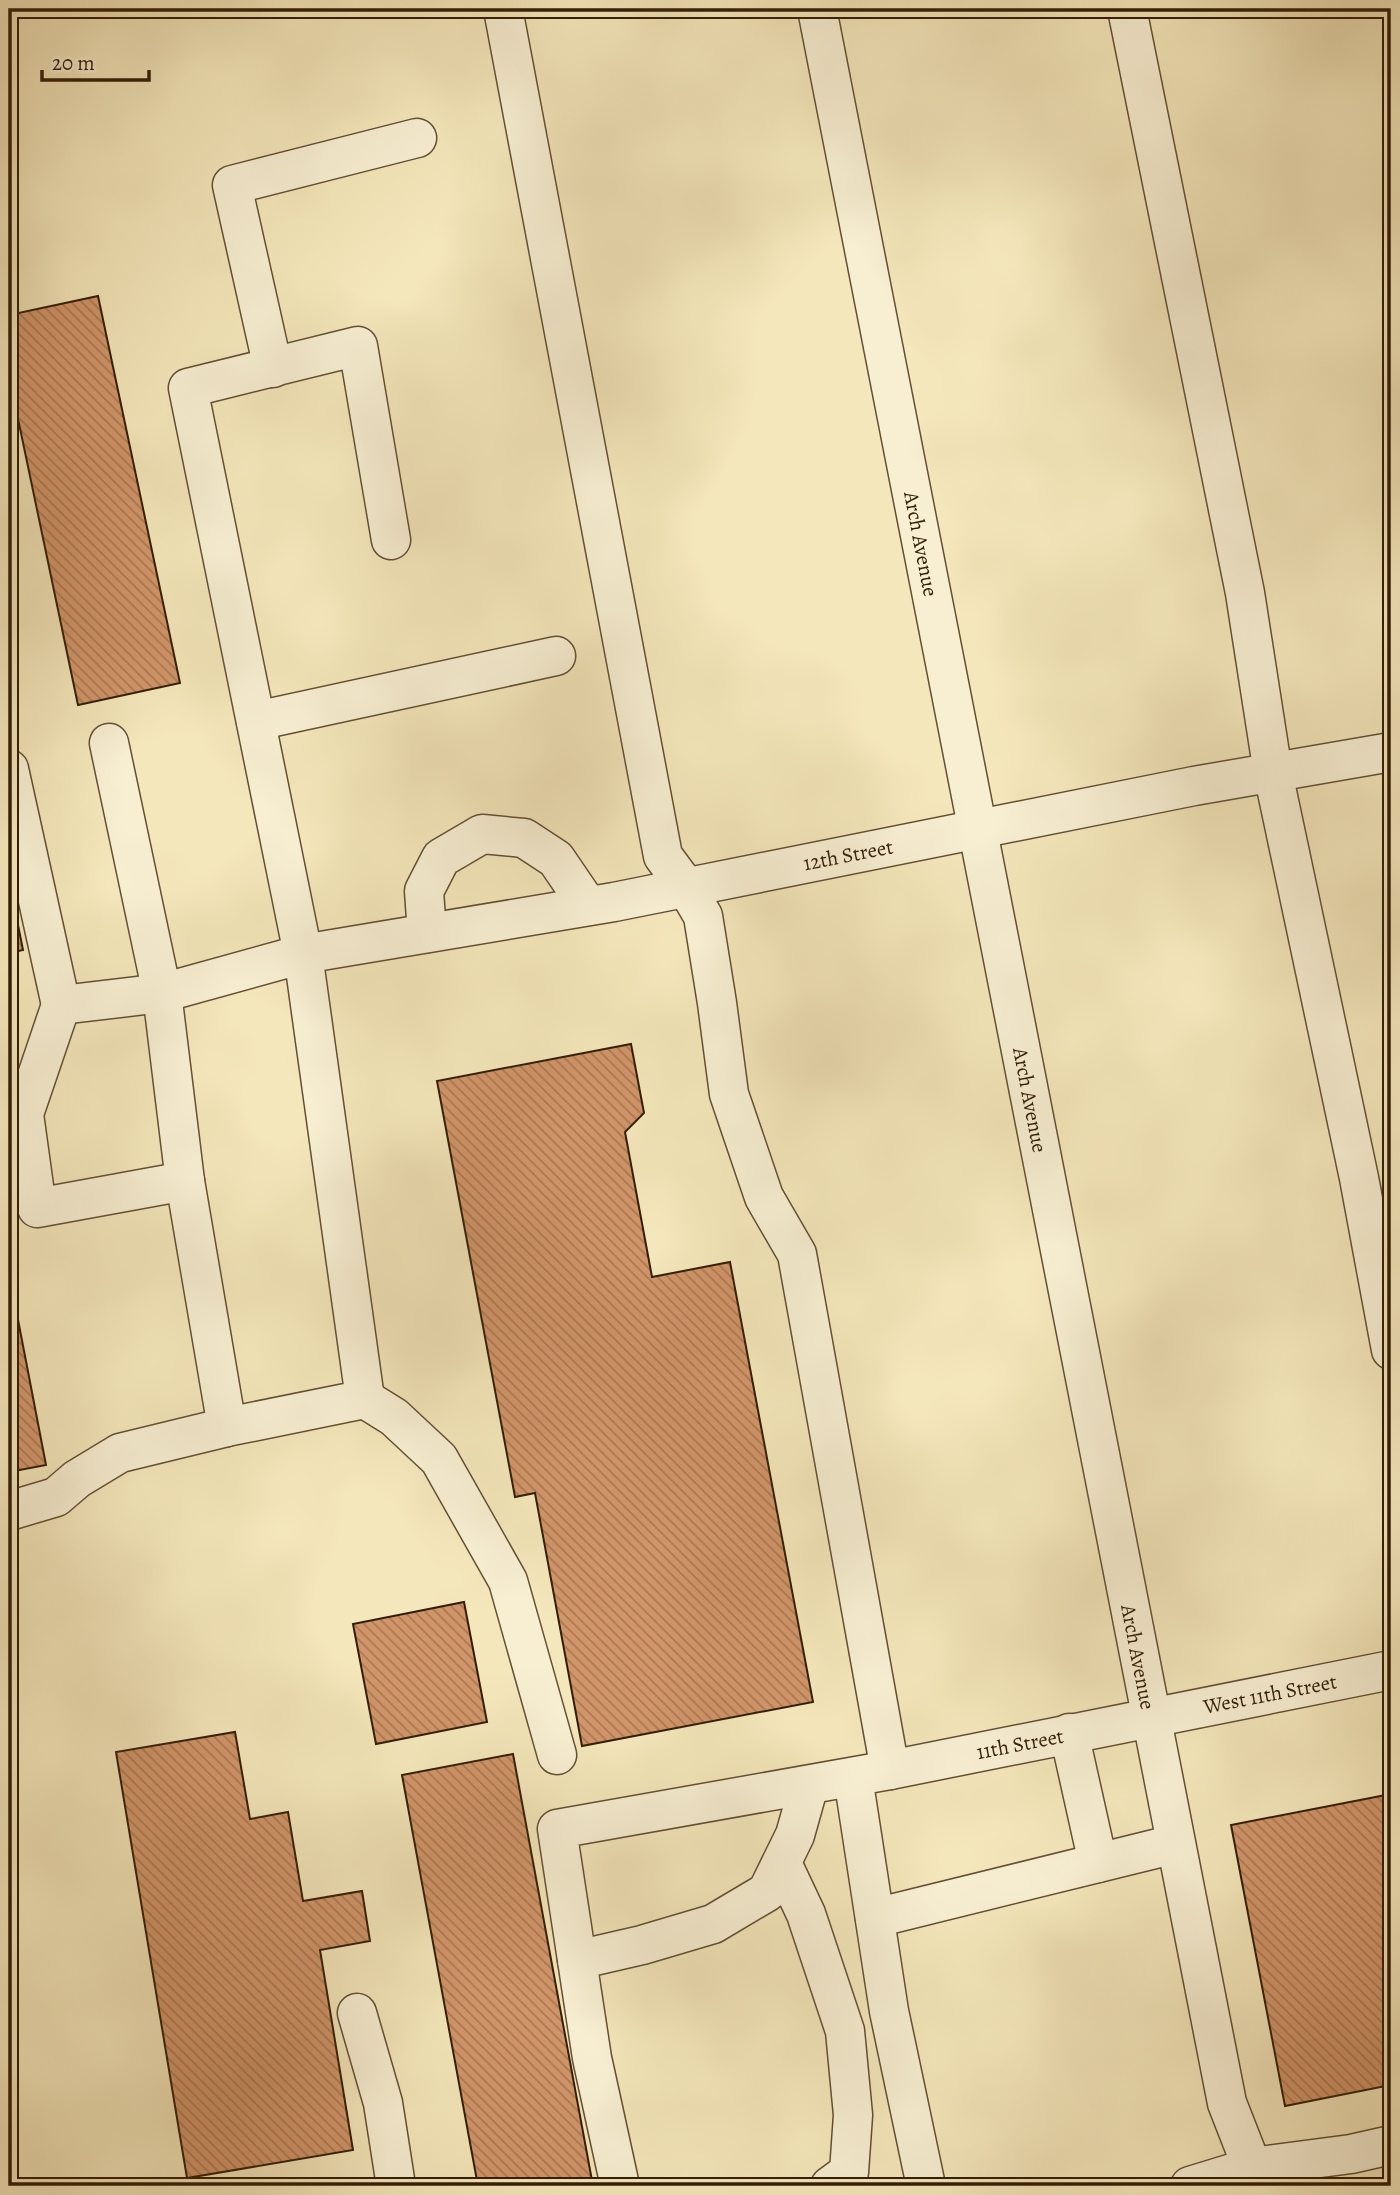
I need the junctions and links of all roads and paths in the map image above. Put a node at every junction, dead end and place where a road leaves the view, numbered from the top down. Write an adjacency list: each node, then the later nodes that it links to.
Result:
1 (503, 9): 14 (street)
2 (817, 9): 13 (street, Arch Avenue)
3 (1127, 9): 12 (street)
4 (417, 138): 5 (street)
5 (272, 368): 6 (street); 8 (street)
6 (391, 541)
7 (556, 656): 8 (street)
8 (256, 721): 17 (street)
9 (109, 743): 18 (street)
10 (1391, 752): 12 (street, 12th Street)
11 (9, 769): 19 (street)
12 (1273, 773): 13 (street, 12th Street); 21 (street)
13 (977, 829): 14 (street, 12th Street); 26 (street, Arch Avenue)
14 (686, 887): 15 (street, 12th Street); 29 (street)
15 (588, 906): 16 (street, 12th Street); 16 (street)
16 (427, 933): 17 (street, 12th Street)
17 (303, 954): 18 (street, 12th Street); 22 (street)
18 (162, 993): 19 (street, 12th Street); 20 (street)
19 (61, 1005): 20 (street)
20 (185, 1181): 23 (street)
21 (1391, 1350)
22 (365, 1399): 23 (street); 28 (street)
23 (227, 1427): 24 (street)
24 (9, 1511)
25 (1391, 1670): 26 (street, West 11th Street)
26 (1150, 1717): 27 (street, 11th Street); 32 (street, Arch Avenue)
27 (1069, 1734): 29 (street, 11th Street); 34 (street)
28 (557, 1755)
29 (890, 1770): 30 (street, 11th Street)
30 (853, 1777): 31 (street, 11th Street); 35 (street)
31 (809, 1785): 33 (street); 36 (street, 11th Street)
32 (1175, 1844): 34 (street); 39 (street, Arch Avenue)
33 (782, 1863): 36 (street); 42 (street)
34 (1098, 1863): 35 (street)
35 (875, 1919): 43 (street)
36 (577, 1960): 41 (street)
37 (357, 2013): 40 (street)
38 (1391, 2145): 39 (street)
39 (1257, 2177): 44 (street)
40 (396, 2186)
41 (620, 2186)
42 (830, 2186)
43 (926, 2186)
44 (1190, 2186)

